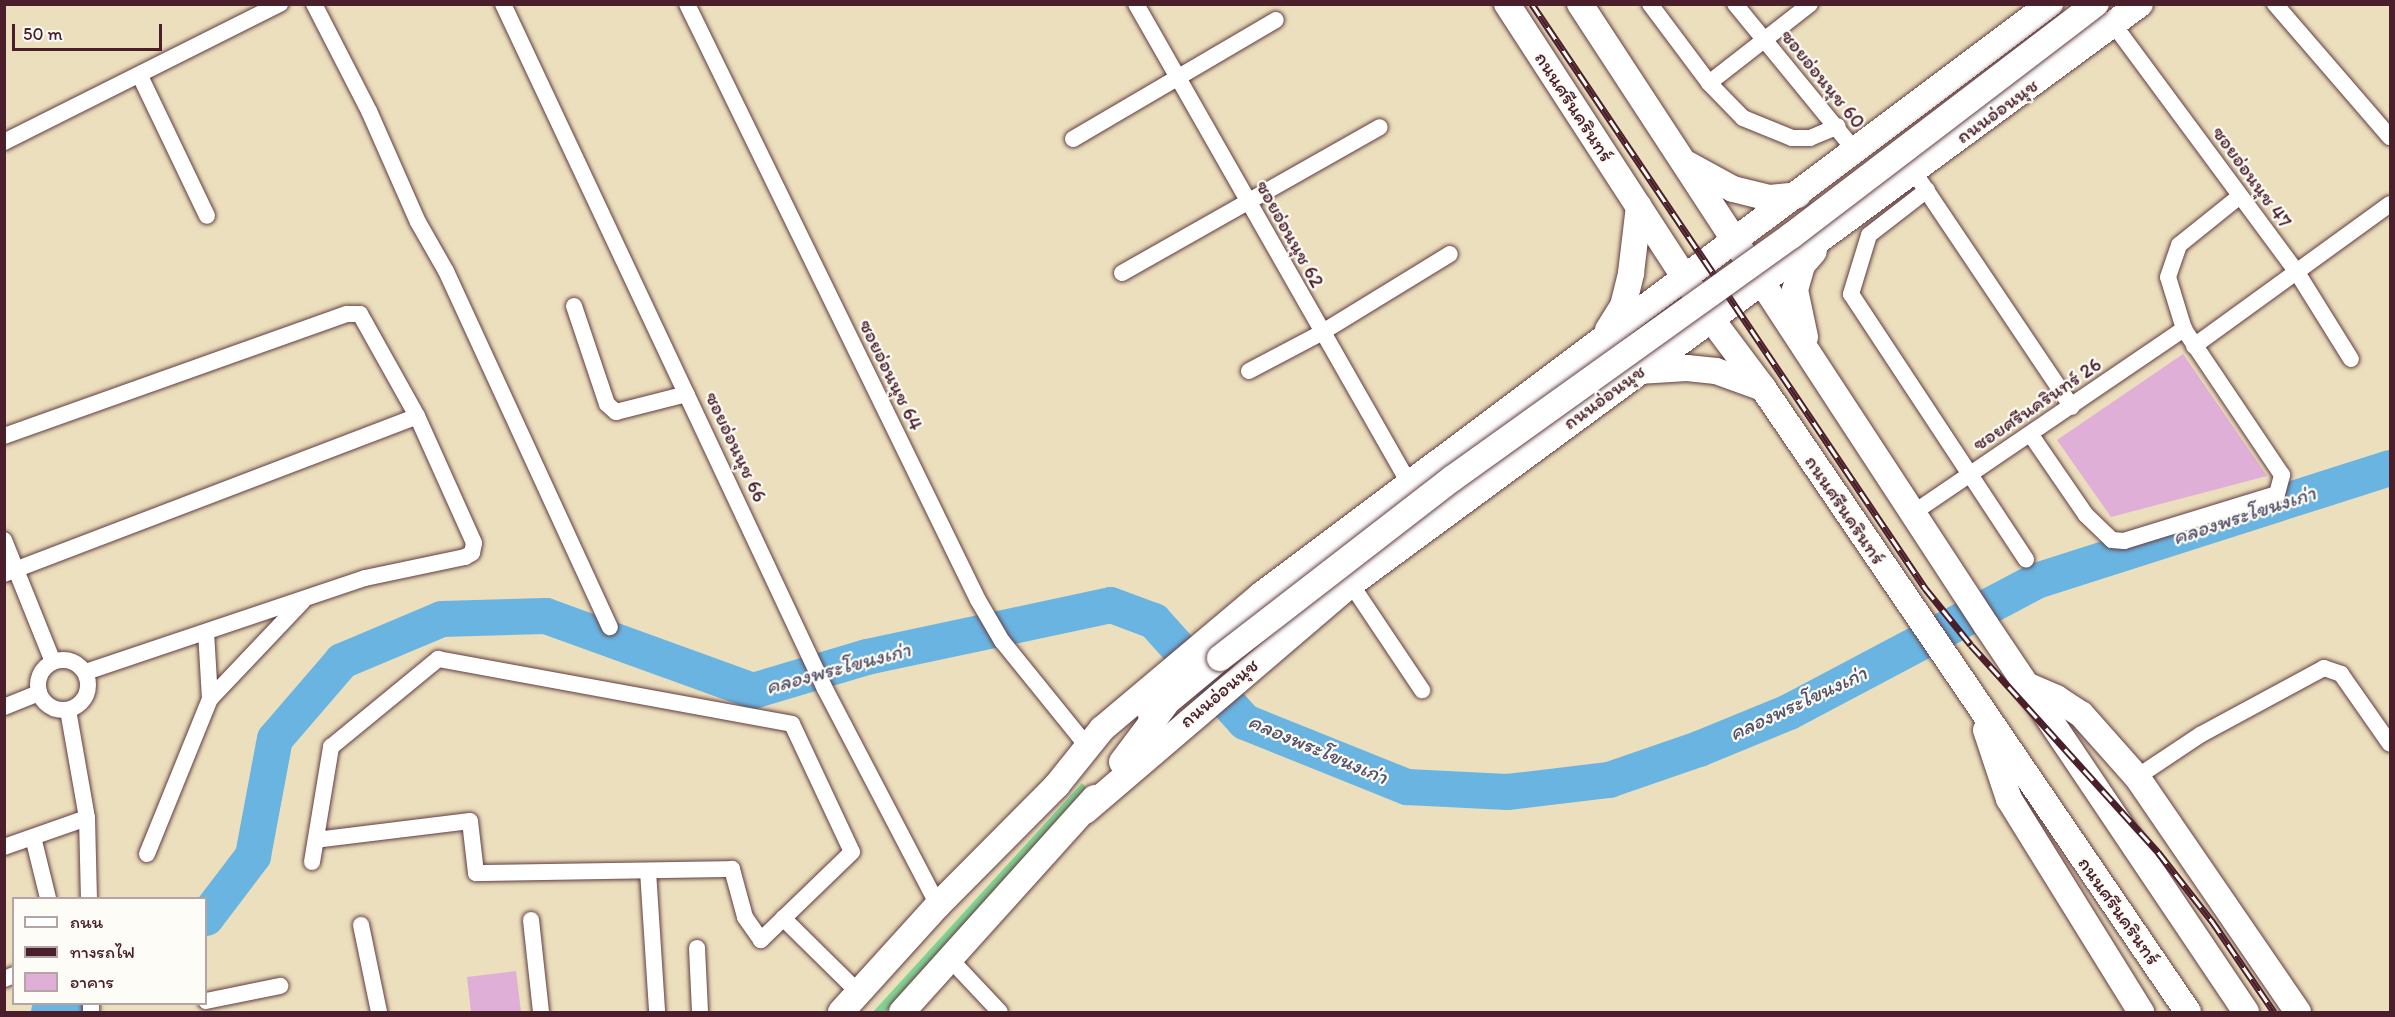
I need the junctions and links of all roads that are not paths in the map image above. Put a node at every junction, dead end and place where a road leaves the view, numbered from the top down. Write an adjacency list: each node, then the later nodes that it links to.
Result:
1 (280, 4): 18 (street)
2 (314, 4): 69 (street)
3 (503, 4): 55 (street, ซอยอ่อนนุช 66)
4 (687, 4): 82 (street, ซอยอ่อนนุช 64)
5 (1136, 4): 19 (street, ซอยอ่อนนุช 62)
6 (1507, 4): 34 (main road, ถนนศรีนครินทร์)
7 (1580, 4): 27 (main road)
8 (1650, 4): 20 (street)
9 (1735, 4): 17 (street, ซอยอ่อนนุช 60)
10 (1810, 4): 17 (street)
11 (2050, 4): 26 (main road, ถนนอ่อนนุช)
12 (2096, 4): 77 (main road, ถนนอ่อนนุช, bridge)
13 (2140, 4): 16 (main road, ถนนอ่อนนุช)
14 (2275, 4): 23 (street)
15 (1276, 20): 19 (street)
16 (2114, 25): 28 (main road, ถนนอ่อนนุช); 31 (street, ซอยอ่อนนุช 47)
17 (1766, 41): 20 (street); 21 (street, ซอยอ่อนนุช 60)
18 (140, 76): 25 (street); 35 (street)
19 (1177, 77): 24 (street); 32 (street, ซอยอ่อนนุช 62)
20 (1709, 83): 21 (street)
21 (1838, 126): 26 (street, ซอยอ่อนนุช 60)
22 (1380, 127): 32 (street)
23 (2391, 137)
24 (1073, 138)
25 (4, 142)
26 (1856, 152): 29 (main road); 30 (main road, ถนนอ่อนนุช)
27 (1684, 163): 30 (main road); 37 (main road)
28 (1921, 181): 29 (main road, ถนนอ่อนนุช); 56 (street); 61 (street)
29 (1890, 191): 36 (main road, ถนนอ่อนนุช)
30 (1798, 195): 37 (main road, ถนนอ่อนนุช)
31 (2240, 196): 40 (street, ซอยอ่อนนุช 47); 45 (street)
32 (1249, 204): 39 (street); 46 (street, ซอยอ่อนนุช 62)
33 (2391, 204): 40 (street)
34 (1639, 206): 41 (main road, ถนนศรีนครินทร์); 47 (main road)
35 (207, 216)
36 (1826, 237): 42 (main road, ถนนอ่อนนุช); 49 (main road)
37 (1734, 242): 41 (main road, ถนนอ่อนนุช); 42 (main road)
38 (1450, 254): 46 (street)
39 (1122, 273)
40 (2298, 274): 48 (street); 50 (street, ซอยอ่อนนุช 47)
41 (1686, 279): 44 (main road, ถนนศรีนครินทร์); 47 (main road, ถนนอ่อนนุช)
42 (1762, 284): 44 (main road, ถนนอ่อนนุช); 49 (main road)
43 (574, 306): 55 (street)
44 (1712, 320): 52 (main road, ถนนอ่อนนุช); 54 (main road, ถนนศรีนครินทร์)
45 (2184, 329): 48 (street); 56 (street, ซอยศรีนครินทร์ 26)
46 (1321, 333): 51 (street); 62 (street, ซอยอ่อนนุช 62)
47 (1605, 336): 53 (main road, ถนนอ่อนนุช)
48 (2194, 346): 59 (street)
49 (1811, 358): 63 (main road)
50 (2351, 358)
51 (1249, 371)
52 (1638, 372): 54 (main road); 58 (main road, ถนนอ่อนนุช)
53 (1546, 381): 58 (main road); 62 (main road, ถนนอ่อนนุช)
54 (1763, 388): 80 (main road, ถนนศรีนครินทร์)
55 (687, 394): 95 (street, ซอยอ่อนนุช 66)
56 (2072, 406): 59 (street, ซอยศรีนครินทร์ 26)
57 (417, 416): 60 (street); 66 (street); 68 (street)
58 (1573, 419): 67 (main road, ถนนอ่อนนุช)
59 (2031, 435): 61 (street, ซอยศรีนครินทร์ 26)
60 (4, 436)
61 (1971, 475): 63 (street, ซอยศรีนครินทร์ 26); 65 (street)
62 (1409, 483): 82 (main road, ถนนอ่อนนุช)
63 (1914, 513): 73 (main road)
64 (4, 540): 66 (street)
65 (2026, 559)
66 (11, 572): 71 (street)
67 (1351, 584): 74 (street); 85 (main road, ถนนอ่อนนุช)
68 (304, 599): 70 (street); 76 (street)
69 (610, 627)
70 (206, 632): 72 (street); 76 (street)
71 (53, 662): 72 (street); 75 (street)
72 (85, 672): 79 (street)
73 (2026, 685): 83 (main road); 113 (main road)
74 (1422, 690)
75 (39, 693): 78 (street); 79 (street)
76 (210, 699): 90 (street)
77 (1164, 705): 84 (main road, ถนนอ่อนนุช); 85 (main road, ถนนอ่อนนุช)
78 (4, 707)
79 (68, 710): 86 (street)
80 (1981, 712): 111 (main road); 112 (main road, ถนนศรีนครินทร์)
81 (2391, 744): 83 (street)
82 (1087, 746): 84 (main road, ถนนอ่อนนุช)
83 (2138, 777): 114 (main road)
84 (1057, 785): 95 (main road, ถนนอ่อนนุช)
85 (1085, 811): 100 (main road, ถนนอ่อนนุช)
86 (87, 818): 87 (street); 94 (street)
87 (33, 837): 89 (street); 93 (street)
88 (316, 840): 91 (street); 92 (street); 96 (street)
89 (4, 847)
90 (147, 854)
91 (312, 862)
92 (648, 871): 96 (street); 106 (street)
93 (48, 897)
94 (89, 897)
95 (938, 905): 102 (main road, ถนนอ่อนนุช)
96 (783, 918): 102 (street)
97 (531, 920): 105 (street)
98 (361, 925): 104 (street)
99 (697, 948): 107 (street)
100 (951, 960): 109 (main road, ถนนอ่อนนุช); 110 (street)
101 (280, 986): 103 (street)
102 (859, 993): 108 (main road, ถนนอ่อนนุช)
103 (207, 1001)
104 (379, 1012)
105 (542, 1012)
106 (657, 1012)
107 (700, 1012)
108 (841, 1012)
109 (902, 1012)
110 (1000, 1012)
111 (2141, 1012)
112 (2188, 1012)
113 (2246, 1012)
114 (2298, 1012)

